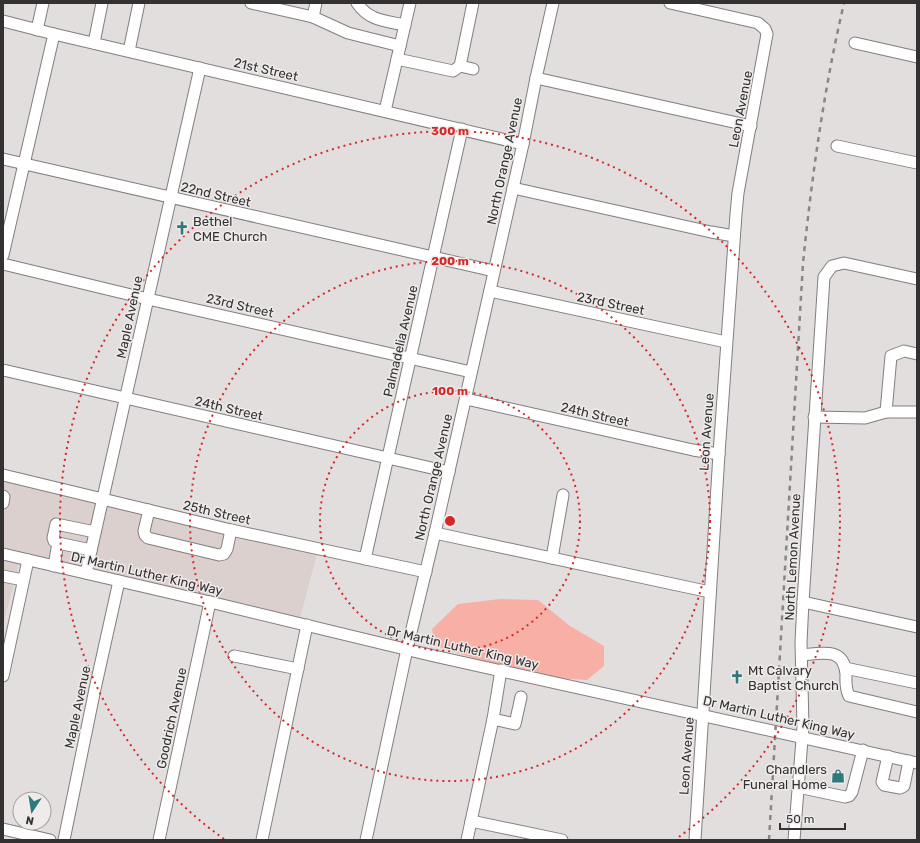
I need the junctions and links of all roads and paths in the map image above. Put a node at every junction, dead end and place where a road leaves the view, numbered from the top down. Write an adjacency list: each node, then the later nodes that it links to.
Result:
1 (43, 3): 14 (street)
2 (102, 3): 16 (street)
3 (139, 3): 19 (street)
4 (252, 3): 11 (street)
5 (316, 3): 11 (street)
6 (357, 3): 13 (street)
7 (410, 3): 13 (street)
8 (473, 3): 22 (street)
9 (553, 3): 25 (street, North Orange Avenue)
10 (670, 3): 27 (street, Leon Avenue)
11 (313, 17): 18 (street)
12 (3, 21): 14 (street, 21st Street)
13 (405, 25): 18 (street)
14 (37, 30): 15 (street, 21st Street)
15 (54, 34): 16 (street, 21st Street); 33 (street)
16 (94, 43): 19 (street, 21st Street)
17 (854, 43): 20 (street)
18 (400, 46): 21 (street)
19 (128, 51): 23 (street, 21st Street)
20 (917, 57)
21 (397, 59): 22 (street); 26 (street)
22 (460, 66): 24 (street)
23 (200, 68): 26 (street, 21st Street); 35 (street, Maple Avenue)
24 (473, 69)
25 (536, 78): 27 (street); 29 (street, North Orange Avenue)
26 (385, 111): 28 (street, 21st Street)
27 (750, 126): 36 (street, Leon Avenue)
28 (462, 129): 29 (street, 21st Street); 38 (street, Palmadelia Avenue)
29 (524, 144): 34 (street, North Orange Avenue)
30 (837, 146): 32 (street)
31 (3, 160): 33 (street, 22nd Street)
32 (917, 163)
33 (23, 164): 35 (street, 22nd Street); 37 (street)
34 (513, 188): 36 (street); 40 (street, North Orange Avenue)
35 (170, 198): 38 (street, 22nd Street); 43 (street, Maple Avenue)
36 (734, 236): 44 (street, Leon Avenue)
37 (3, 255)
38 (433, 258): 40 (street, 22nd Street); 46 (street, Palmadelia Avenue)
39 (3, 264): 43 (street, 23rd Street)
40 (494, 272): 42 (street, North Orange Avenue)
41 (917, 279): 53 (street, North Lemon Avenue)
42 (490, 290): 44 (street, 23rd Street); 48 (street, North Orange Avenue)
43 (148, 299): 46 (street, 23rd Street); 49 (street, Maple Avenue)
44 (726, 342): 54 (street, Leon Avenue)
45 (917, 354): 51 (street)
46 (411, 358): 48 (street, 23rd Street); 55 (street, Palmadelia Avenue)
47 (3, 370): 49 (street, 24th Street)
48 (471, 372): 50 (street, North Orange Avenue)
49 (126, 398): 55 (street, 24th Street); 60 (street, Maple Avenue)
50 (466, 399): 54 (street, 24th Street); 56 (street, North Orange Avenue)
51 (886, 412): 52 (street); 53 (street)
52 (917, 412)
53 (814, 417): 80 (street, North Lemon Avenue)
54 (719, 454): 78 (street, Leon Avenue)
55 (388, 459): 56 (street, 24th Street); 70 (street, Palmadelia Avenue)
56 (449, 472): 65 (street, North Orange Avenue)
57 (3, 476): 60 (street, 25th Street)
58 (563, 495): 69 (street)
59 (3, 496): 61 (street)
60 (103, 500): 62 (street, 25th Street); 64 (street, Maple Avenue)
61 (3, 502)
62 (149, 510): 63 (street, 25th Street); 63 (street)
63 (231, 530): 70 (street, 25th Street)
64 (96, 532): 66 (street); 67 (street, Maple Avenue)
65 (435, 533): 69 (street); 73 (street, North Orange Avenue)
66 (58, 543): 67 (street); 72 (street)
67 (91, 550): 74 (street, Maple Avenue)
68 (3, 554): 71 (street, Dr Martin Luther King Way)
69 (552, 558): 78 (street)
70 (365, 559): 73 (street, 25th Street)
71 (28, 560): 72 (street, Dr Martin Luther King Way); 76 (street)
72 (54, 566): 74 (street, Dr Martin Luther King Way)
73 (426, 572): 83 (street, North Orange Avenue)
74 (86, 573): 77 (street, Dr Martin Luther King Way)
75 (3, 576): 76 (street)
76 (23, 580): 89 (street)
77 (119, 581): 79 (street, Dr Martin Luther King Way); 103 (street, Maple Avenue)
78 (710, 592): 93 (street, Leon Avenue)
79 (210, 602): 81 (street, Dr Martin Luther King Way); 104 (street, Goodrich Avenue)
80 (803, 602): 82 (street); 84 (street, North Lemon Avenue)
81 (307, 625): 83 (street, Dr Martin Luther King Way); 87 (street)
82 (917, 627)
83 (407, 649): 88 (street, Dr Martin Luther King Way); 106 (street, North Orange Avenue)
84 (802, 655): 86 (street); 95 (street, North Lemon Avenue)
85 (234, 656): 87 (street)
86 (845, 668): 90 (street); 92 (street)
87 (298, 669): 105 (street)
88 (502, 670): 93 (street, Dr Martin Luther King Way); 94 (street)
89 (3, 676)
90 (917, 683)
91 (520, 696): 94 (street)
92 (917, 712)
93 (703, 715): 95 (street, Dr Martin Luther King Way); 109 (street, Leon Avenue)
94 (493, 719): 100 (street)
95 (802, 737): 96 (street, Dr Martin Luther King Way); 99 (street, North Lemon Avenue)
96 (863, 750): 97 (street, Dr Martin Luther King Way); 99 (street)
97 (888, 756): 98 (street, Dr Martin Luther King Way); 98 (street)
98 (913, 762)
99 (798, 787): 110 (street, North Lemon Avenue)
100 (471, 821): 107 (street); 108 (street)
101 (3, 830): 102 (street)
102 (50, 840)
103 (64, 840)
104 (159, 840)
105 (262, 840)
106 (366, 840)
107 (467, 840)
108 (562, 840)
109 (695, 840)
110 (794, 840)

